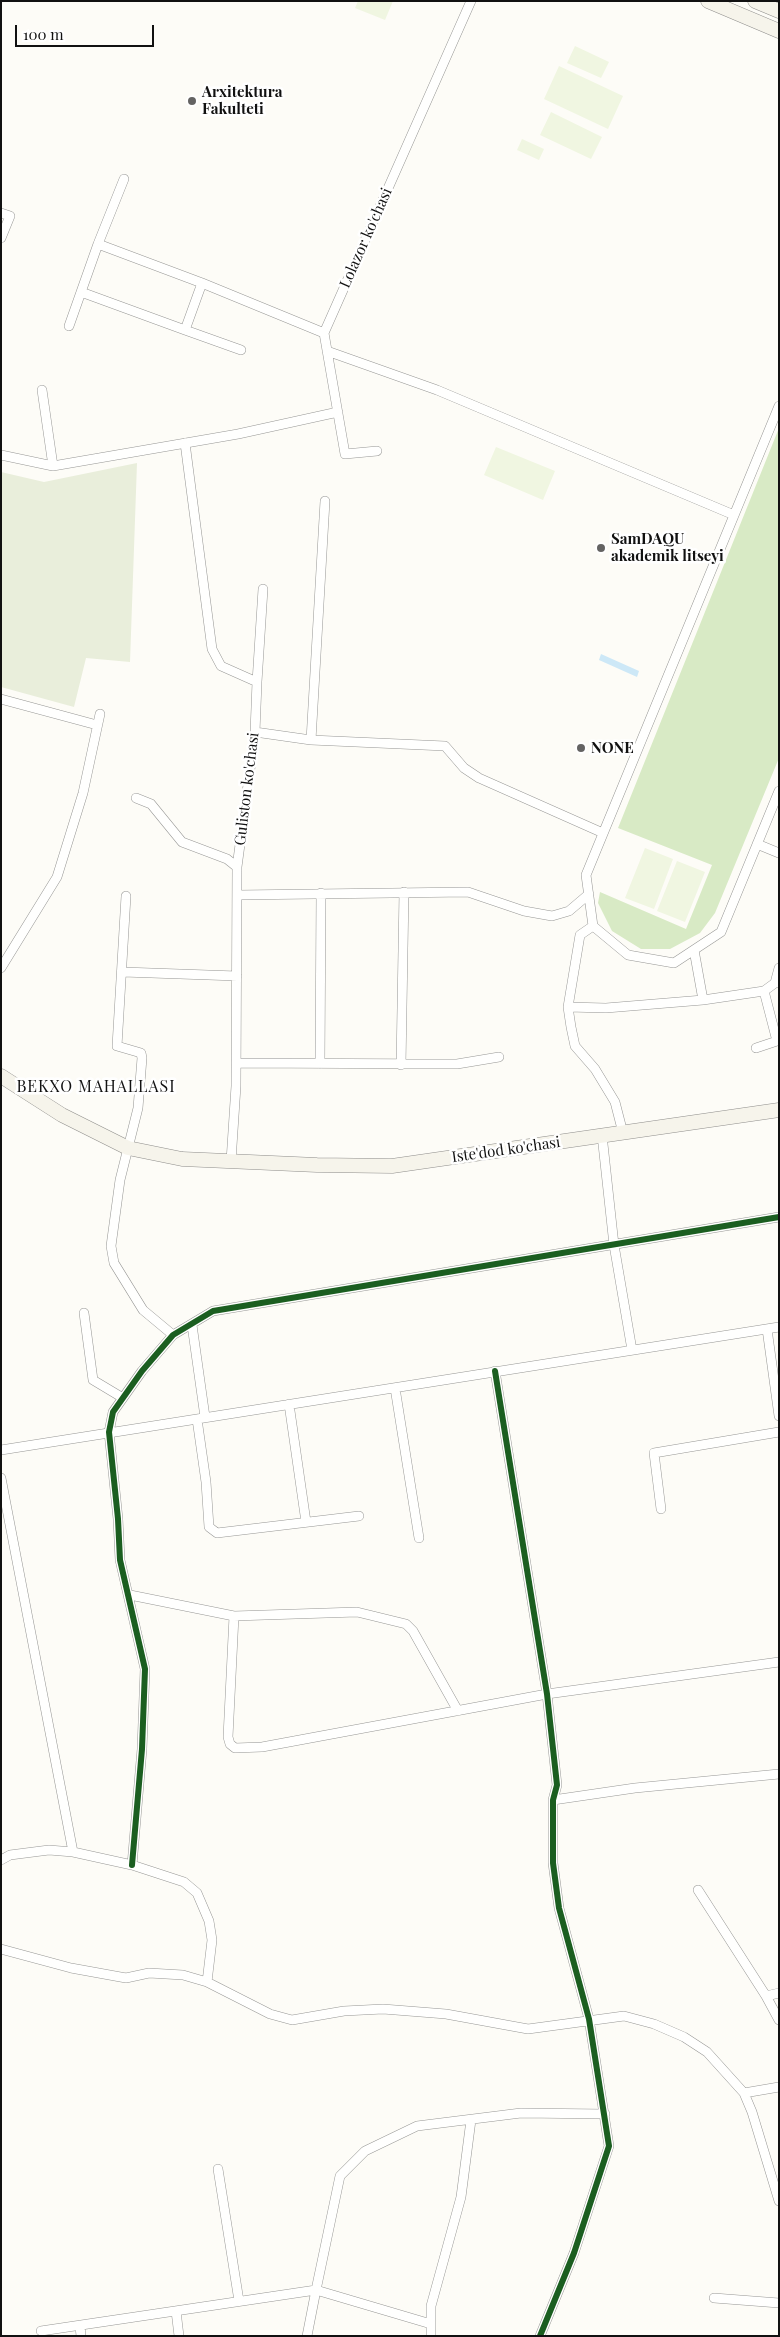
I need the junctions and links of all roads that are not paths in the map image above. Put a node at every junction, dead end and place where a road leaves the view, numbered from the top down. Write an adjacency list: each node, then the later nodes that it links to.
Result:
1 (471, 1): 14 (street, Lolazor ko'chasi)
2 (708, 1): 5 (street)
3 (755, 1): 4 (street)
4 (776, 7)
5 (779, 31)
6 (124, 179): 9 (street)
7 (1, 213): 8 (street)
8 (1, 238)
9 (98, 244): 10 (street); 11 (street)
10 (202, 283): 13 (street); 14 (street)
11 (81, 292): 12 (street); 13 (street)
12 (69, 326)
13 (185, 330): 15 (street)
14 (324, 333): 16 (street)
15 (240, 350)
16 (327, 351): 19 (street); 25 (street)
17 (42, 390): 23 (street)
18 (779, 406): 25 (street)
19 (338, 412): 20 (street); 21 (street)
20 (185, 444): 23 (street); 27 (street)
21 (377, 451)
22 (1, 455): 23 (street)
23 (52, 466)
24 (325, 501): 32 (street)
25 (734, 515): 35 (street)
26 (263, 589): 27 (street, Guliston ko'chasi)
27 (257, 682): 31 (street, Guliston ko'chasi)
28 (1, 699): 30 (street)
29 (100, 714): 30 (street)
30 (97, 725): 46 (street)
31 (255, 732): 32 (street); 38 (street, Guliston ko'chasi)
32 (311, 740): 35 (street)
33 (779, 791): 36 (street)
34 (136, 798): 38 (street)
35 (603, 833): 41 (street)
36 (757, 844): 37 (street); 45 (street)
37 (779, 853)
38 (237, 867): 42 (street, Guliston ko'chasi)
39 (404, 892): 40 (street); 41 (street); 58 (street)
40 (321, 893): 42 (street); 57 (street)
41 (589, 894): 44 (street)
42 (238, 895): 49 (street, Guliston ko'chasi)
43 (126, 896): 48 (street)
44 (593, 926): 45 (street); 53 (street)
45 (694, 950): 52 (street)
46 (1, 968)
47 (779, 968): 50 (street)
48 (123, 972): 49 (street); 63 (street)
49 (237, 976): 56 (street, Guliston ko'chasi)
50 (777, 983): 51 (street)
51 (764, 991): 52 (street); 54 (street)
52 (703, 1000): 53 (street)
53 (568, 1007): 61 (street)
54 (756, 1048)
55 (499, 1057): 58 (street)
56 (236, 1063): 57 (street); 64 (street, Guliston ko'chasi)
57 (320, 1064): 58 (street)
58 (401, 1065)
59 (1, 1076): 63 (street, Iste'dod ko'chasi)
60 (779, 1110): 61 (street, Iste'dod ko'chasi)
61 (623, 1133): 62 (street, Iste'dod ko'chasi)
62 (602, 1135): 64 (street, Iste'dod ko'chasi); 66 (street)
63 (128, 1148): 64 (street, Iste'dod ko'chasi); 71 (street)
64 (231, 1161)
65 (779, 1217): 66 (street)
66 (614, 1245): 68 (street); 72 (street)
67 (84, 1313): 75 (street)
68 (192, 1325): 71 (street); 78 (street)
69 (779, 1327): 70 (street)
70 (767, 1329): 72 (street); 77 (street)
71 (173, 1335): 75 (street)
72 (632, 1350): 73 (street)
73 (495, 1371): 74 (street); 90 (street)
74 (395, 1388): 76 (street); 86 (street)
75 (123, 1398): 79 (street)
76 (289, 1404): 78 (street); 85 (street)
77 (779, 1416)
78 (201, 1418): 79 (street); 85 (street)
79 (108, 1432): 81 (street); 87 (street)
80 (779, 1432): 83 (street)
81 (1, 1450)
82 (1, 1478): 94 (street)
83 (661, 1509)
84 (359, 1516): 85 (street)
85 (306, 1522)
86 (419, 1538)
87 (130, 1595): 88 (street); 96 (street)
88 (234, 1616): 91 (street); 91 (street)
89 (779, 1662): 90 (street)
90 (547, 1694): 91 (street); 93 (street)
91 (458, 1710)
92 (779, 1774): 93 (street)
93 (553, 1800): 102 (street)
94 (73, 1852): 95 (street); 96 (street)
95 (1, 1860)
96 (132, 1865): 99 (street)
97 (698, 1890): 101 (street)
98 (1, 1950): 99 (street)
99 (207, 1982): 102 (street)
100 (779, 1993): 101 (street)
101 (766, 1996): 103 (street)
102 (589, 2019): 105 (street); 106 (street)
103 (779, 2020)
104 (779, 2087): 105 (street)
105 (744, 2093): 109 (street)
106 (605, 2114): 107 (street); 122 (street)
107 (471, 2120): 110 (street); 115 (street)
108 (218, 2169): 112 (street)
109 (779, 2201)
110 (316, 2290): 112 (street); 115 (street); 120 (street)
111 (714, 2298): 113 (street)
112 (239, 2301): 114 (street)
113 (779, 2303)
114 (176, 2311): 116 (street); 119 (street)
115 (431, 2324): 121 (street)
116 (80, 2326): 117 (street); 118 (street)
117 (41, 2331)
118 (81, 2336)
119 (179, 2336)
120 (307, 2336)
121 (431, 2336)
122 (540, 2336)

